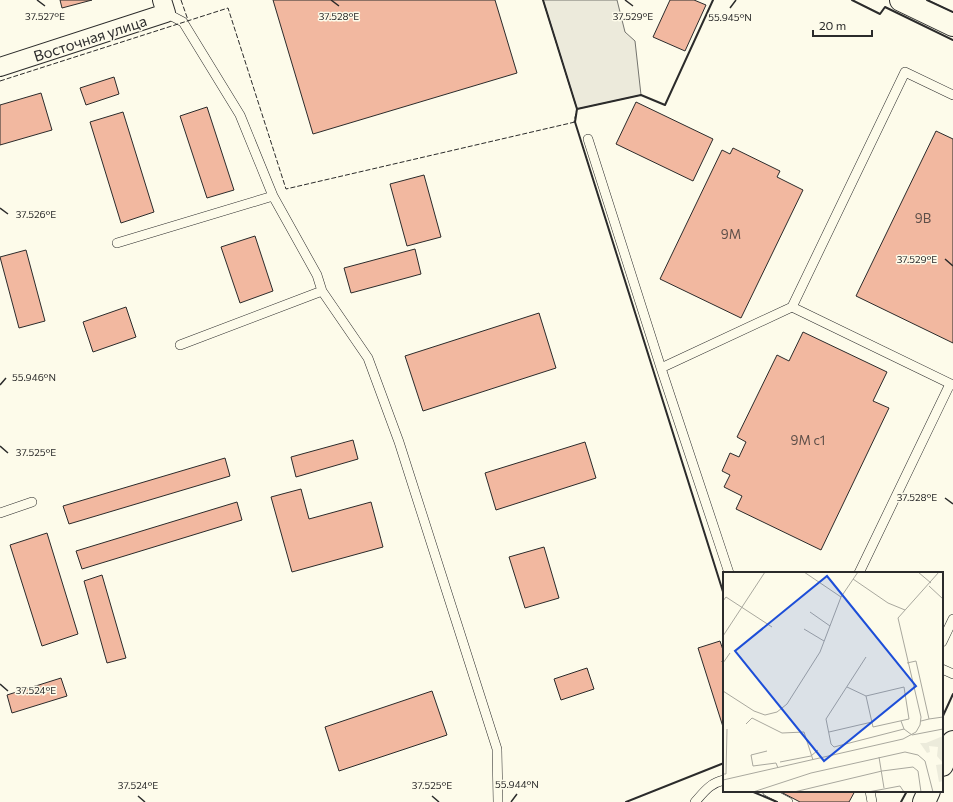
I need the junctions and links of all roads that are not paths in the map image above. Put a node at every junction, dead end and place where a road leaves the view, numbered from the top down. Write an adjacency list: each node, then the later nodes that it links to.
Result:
1 (902, 0): 3 (street)
2 (164, 6): 4 (street, Восточная улица); 7 (lane)
3 (953, 24)
4 (0, 67)
5 (953, 95): 10 (lane)
6 (588, 139): 12 (lane)
7 (273, 196): 8 (lane); 9 (lane)
8 (117, 243)
9 (322, 291): 11 (lane); 28 (lane)
10 (792, 307): 12 (lane); 13 (lane)
11 (180, 345)
12 (661, 368): 16 (lane)
13 (952, 384): 17 (lane)
14 (32, 502): 15 (lane)
15 (0, 513)
16 (729, 572)
17 (859, 572)
18 (953, 619): 19 (lane)
19 (943, 640)
20 (943, 669): 21 (lane)
21 (953, 674)
22 (953, 742): 23 (street)
23 (943, 763)
24 (723, 780): 29 (lane)
25 (768, 792): 30 (lane)
26 (870, 792): 31 (lane)
27 (929, 792): 32 (street)
28 (498, 802)
29 (695, 802)
30 (788, 802)
31 (872, 802)
32 (924, 802)

